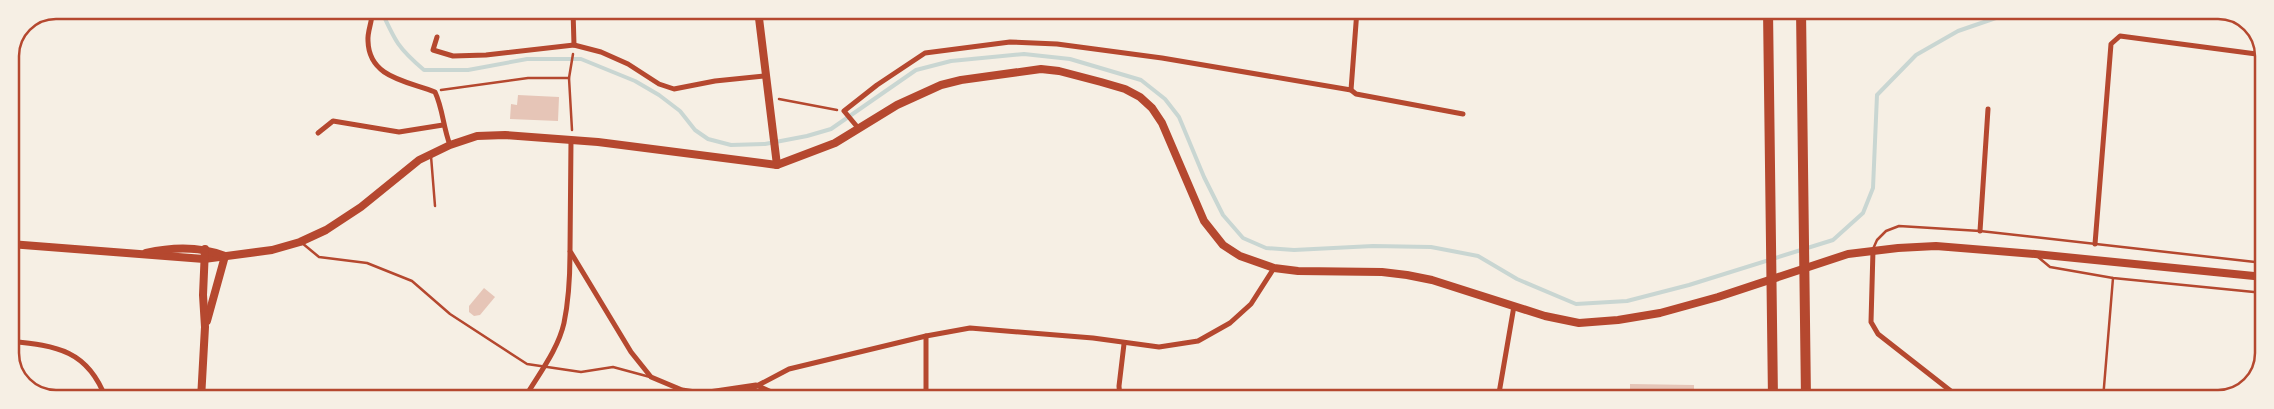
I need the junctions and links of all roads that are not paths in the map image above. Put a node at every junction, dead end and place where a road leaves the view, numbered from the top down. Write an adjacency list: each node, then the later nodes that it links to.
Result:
1 (371, 19): 14 (street)
2 (573, 19): 8 (street)
3 (759, 19): 10 (main road)
4 (1356, 19): 11 (street)
5 (1768, 19): 56 (highway)
6 (1801, 19): 57 (highway)
7 (436, 37): 8 (street)
8 (574, 45): 10 (street)
9 (2255, 54): 24 (street)
10 (765, 76): 20 (main road)
11 (1351, 90): 13 (street); 15 (street)
12 (1988, 109): 22 (street)
13 (1463, 114)
14 (443, 124): 16 (street); 18 (street)
15 (859, 129): 20 (main road); 34 (main road)
16 (318, 133)
17 (571, 140): 18 (main road); 20 (main road); 28 (street)
18 (450, 145): 19 (main road)
19 (431, 152): 21 (lane); 23 (main road)
20 (777, 165)
21 (435, 206)
22 (1980, 231): 24 (lane); 27 (lane)
23 (300, 242): 31 (main road); 43 (lane)
24 (2095, 244): 33 (lane)
25 (19, 245): 29 (main road)
26 (205, 249): 29 (main road); 31 (main road); 32 (main road)
27 (1873, 250): 30 (main road); 38 (main road); 58 (street)
28 (570, 251): 43 (street); 44 (street)
29 (143, 253): 32 (main road)
30 (2035, 254): 35 (main road); 36 (lane)
31 (224, 256): 32 (main road); 39 (main road)
32 (204, 259): 39 (main road)
33 (2255, 262)
34 (1274, 268): 38 (main road); 42 (street)
35 (2255, 276)
36 (2113, 278): 37 (lane); 59 (lane)
37 (2255, 293)
38 (1514, 306): 55 (street)
39 (205, 327): 47 (main road)
40 (926, 336): 42 (street); 45 (street); 53 (street)
41 (19, 342): 46 (street)
42 (1124, 344): 54 (street)
43 (543, 368): 44 (lane); 48 (street)
44 (651, 378): 49 (street)
45 (756, 385): 50 (street); 51 (street); 52 (street)
46 (103, 390)
47 (201, 390)
48 (530, 390)
49 (682, 390)
50 (732, 390)
51 (747, 390)
52 (767, 390)
53 (926, 390)
54 (1119, 390)
55 (1500, 390)
56 (1773, 390)
57 (1806, 390)
58 (1950, 390)
59 (2104, 390)

